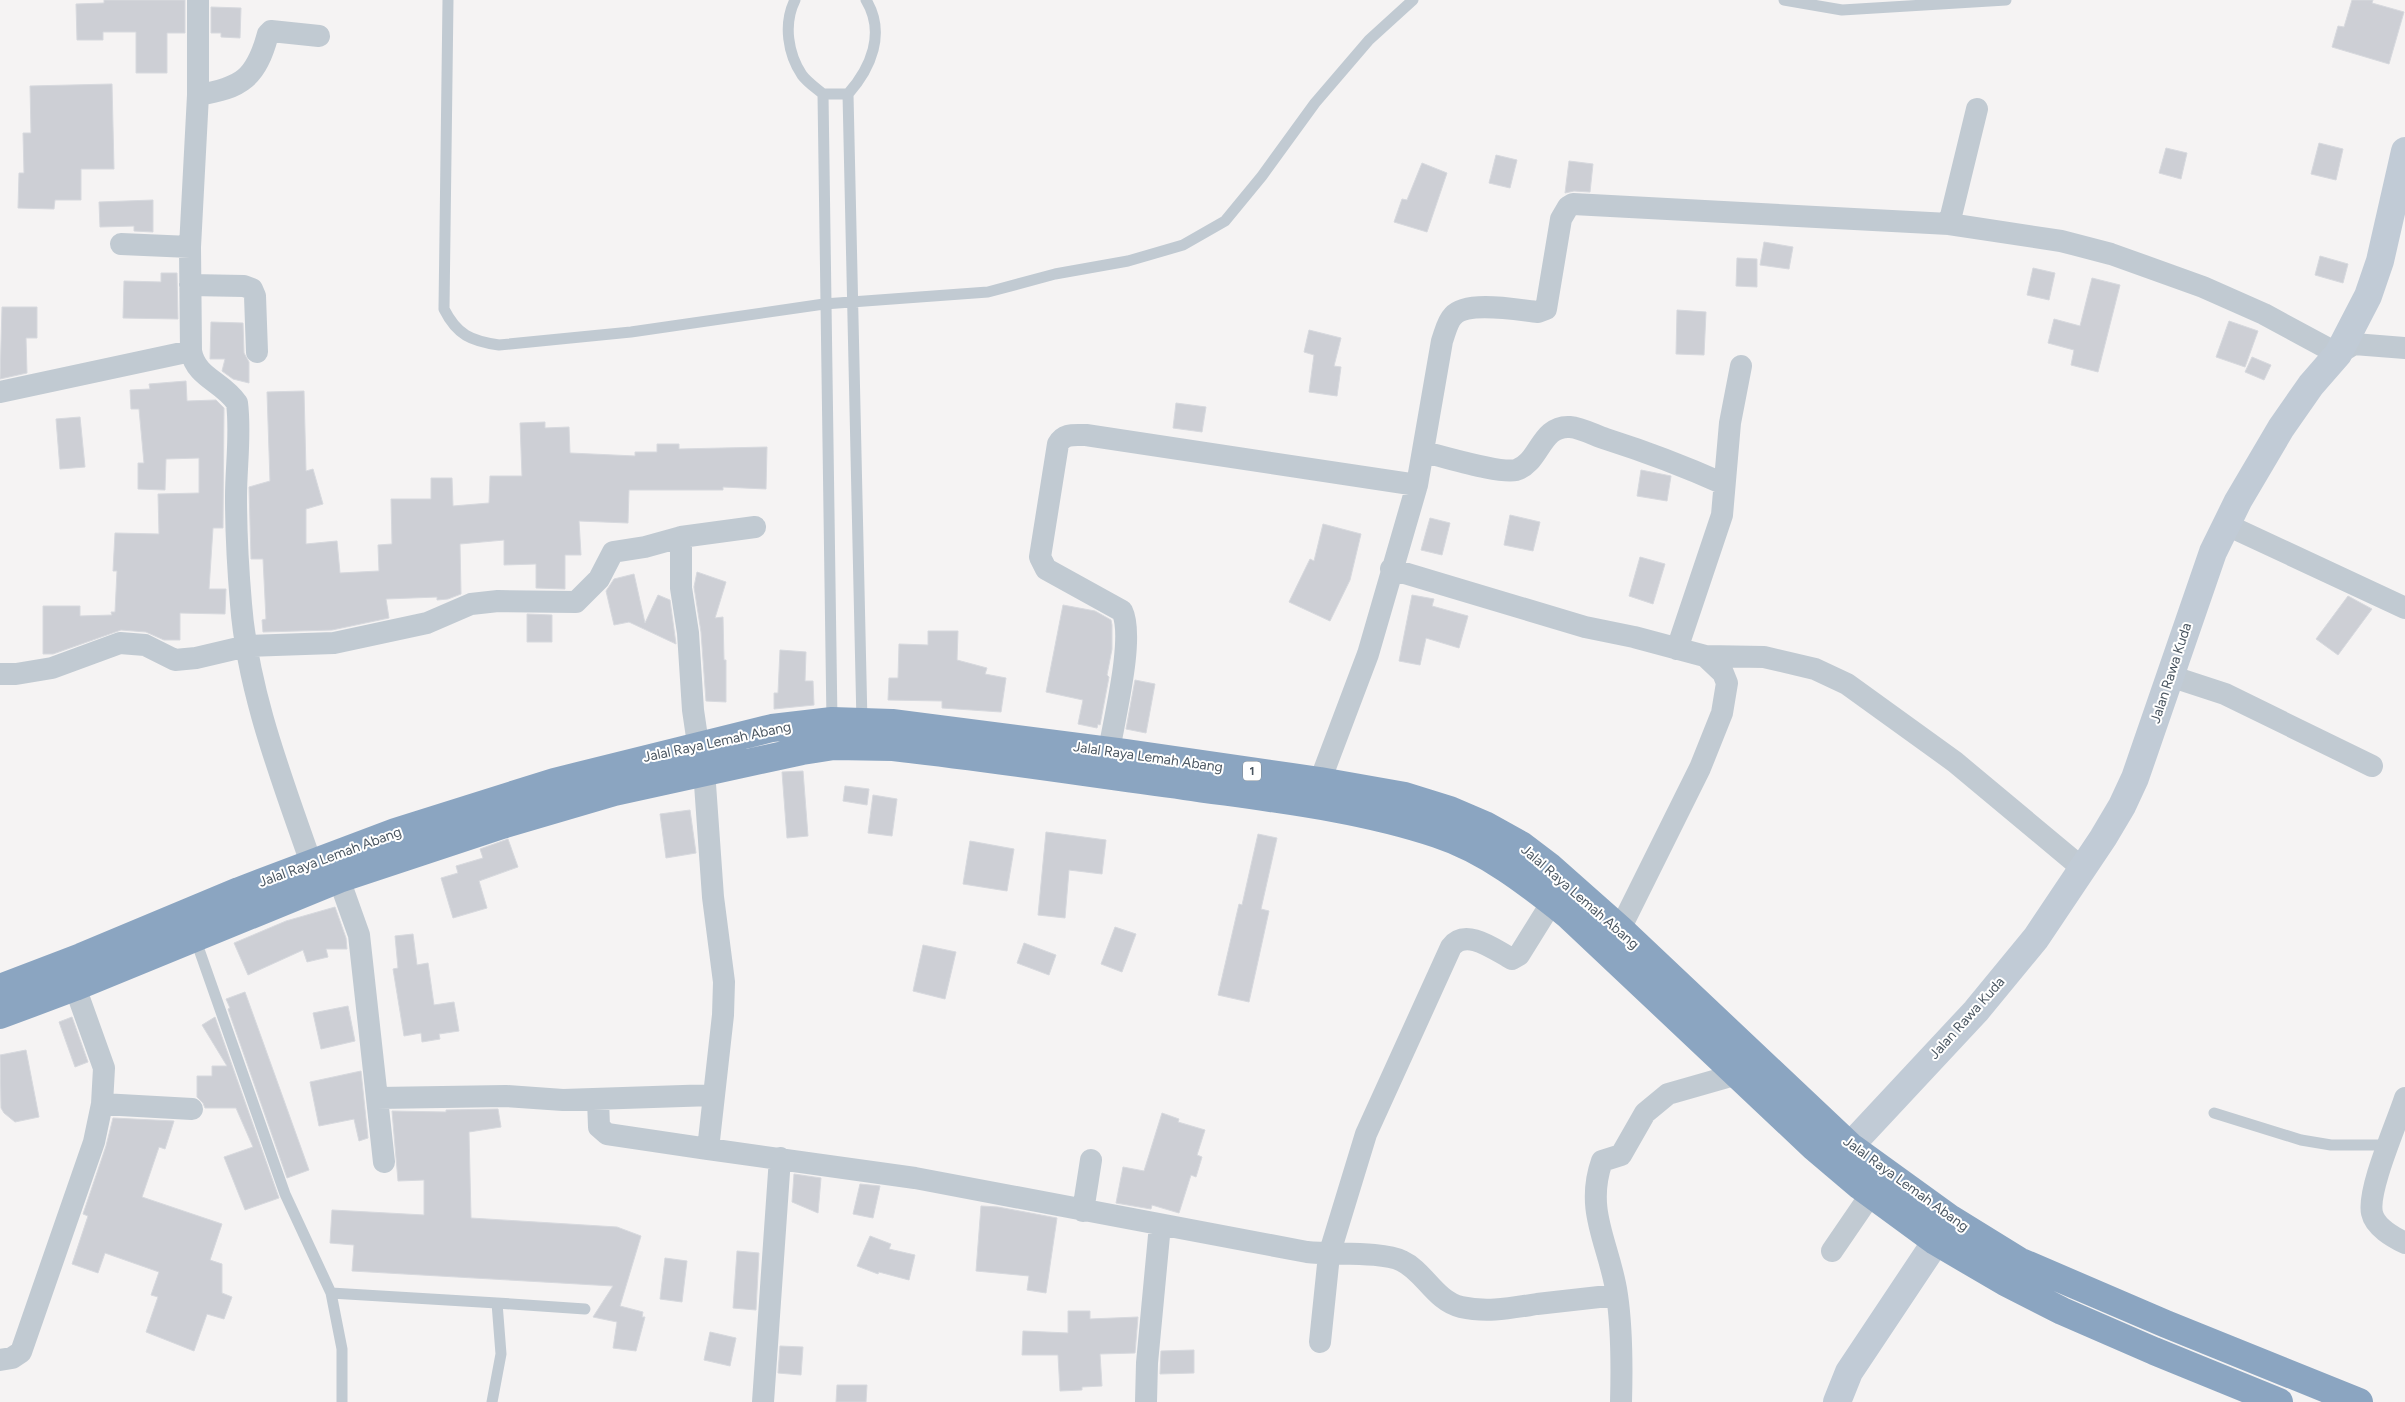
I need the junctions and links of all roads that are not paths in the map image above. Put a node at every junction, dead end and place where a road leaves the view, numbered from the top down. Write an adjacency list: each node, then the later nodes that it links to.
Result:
1 (198, 0): 11 (street)
2 (448, 0): 19 (lane)
3 (795, 0): 9 (lane)
4 (866, 0): 10 (lane)
5 (1413, 0): 18 (lane)
6 (1784, 0): 7 (lane)
7 (2006, 0)
8 (319, 36): 11 (street)
9 (823, 94): 10 (lane); 19 (lane)
10 (848, 94): 18 (lane)
11 (198, 95): 16 (street)
12 (1977, 109): 14 (street)
13 (2405, 155): 23 (street, Jalan Rawa Kuda)
14 (1949, 224): 23 (street); 26 (street)
15 (121, 244): 16 (street)
16 (190, 247): 17 (street)
17 (190, 285): 21 (street); 22 (street)
18 (851, 302): 19 (lane); 40 (lane)
19 (824, 304): 39 (lane)
20 (2405, 348): 23 (street)
21 (191, 351): 25 (street); 34 (street)
22 (257, 352)
23 (2338, 354): 29 (street, Jalan Rawa Kuda)
24 (1741, 366): 27 (street)
25 (0, 392)
26 (1423, 452): 27 (street); 28 (street)
27 (1724, 484): 35 (street)
28 (1417, 485): 32 (street); 42 (street)
29 (2227, 525): 33 (street); 38 (street, Jalan Rawa Kuda)
30 (755, 527): 31 (street)
31 (681, 537): 34 (street); 41 (street)
32 (1391, 569): 35 (street); 45 (street)
33 (2405, 608)
34 (247, 646): 37 (street); 46 (street)
35 (1677, 649): 36 (street)
36 (1705, 656): 47 (street); 50 (street)
37 (0, 674)
38 (2170, 676): 43 (street); 47 (street, Jalan Rawa Kuda)
39 (833, 733): 40 (highway, Jalal Raya Lemah Abang / 1); 41 (highway, Jalal Raya Lemah Abang / 1); 44 (highway, Jalal Raya Lemah Abang / 1)
40 (861, 734): 42 (highway, Jalal Raya Lemah Abang / 1); 49 (highway, Jalal Raya Lemah Abang / 1)
41 (698, 744): 46 (highway, Jalal Raya Lemah Abang / 1)
42 (1109, 751): 45 (highway, Jalal Raya Lemah Abang / 1)
43 (2372, 766)
44 (704, 770): 48 (highway, Jalal Raya Lemah Abang / 1); 56 (street)
45 (1320, 781): 50 (highway, Jalal Raya Lemah Abang / 1)
46 (311, 863): 53 (highway, Jalal Raya Lemah Abang / 1)
47 (2082, 868): 64 (street, Jalan Rawa Kuda)
48 (339, 879): 51 (highway, Jalal Raya Lemah Abang / 1); 57 (street)
49 (1552, 902): 55 (highway, Jalal Raya Lemah Abang / 1); 76 (street)
50 (1620, 929): 64 (highway, Jalal Raya Lemah Abang / 1)
51 (195, 937): 52 (highway, Jalal Raya Lemah Abang / 1); 77 (lane)
52 (75, 987): 54 (highway, Jalal Raya Lemah Abang / 1); 60 (street)
53 (0, 988)
54 (0, 1015)
55 (1738, 1074): 69 (highway, Jalal Raya Lemah Abang / 1); 78 (street)
56 (713, 1095): 59 (street); 65 (street)
57 (378, 1098): 59 (street); 68 (street)
58 (2405, 1098): 63 (street)
59 (598, 1099): 65 (street)
60 (102, 1104): 61 (street); 82 (street)
61 (192, 1109)
62 (2214, 1113): 63 (lane)
63 (2389, 1145): 74 (street)
64 (1850, 1146): 71 (highway, Jalal Raya Lemah Abang / 1)
65 (708, 1149): 66 (street)
66 (780, 1158): 70 (street); 85 (street)
67 (1091, 1160): 70 (street)
68 (384, 1162)
69 (1871, 1194): 73 (highway, Jalal Raya Lemah Abang / 1); 75 (street)
70 (1083, 1211): 72 (street)
71 (1952, 1219): 73 (street); 90 (highway, Jalal Raya Lemah Abang / 1)
72 (1160, 1225): 76 (street); 86 (street)
73 (1935, 1240): 88 (street); 89 (highway, Jalal Raya Lemah Abang / 1)
74 (2405, 1243)
75 (1832, 1251)
76 (1329, 1255): 78 (street); 81 (street)
77 (331, 1293): 79 (lane); 83 (lane)
78 (1617, 1295): 87 (street)
79 (497, 1303): 80 (lane); 84 (lane)
80 (585, 1309)
81 (1320, 1342)
82 (0, 1360)
83 (342, 1402)
84 (492, 1402)
85 (763, 1402)
86 (1146, 1402)
87 (1620, 1402)
88 (1837, 1402)
89 (2279, 1402)
90 (2359, 1402)

